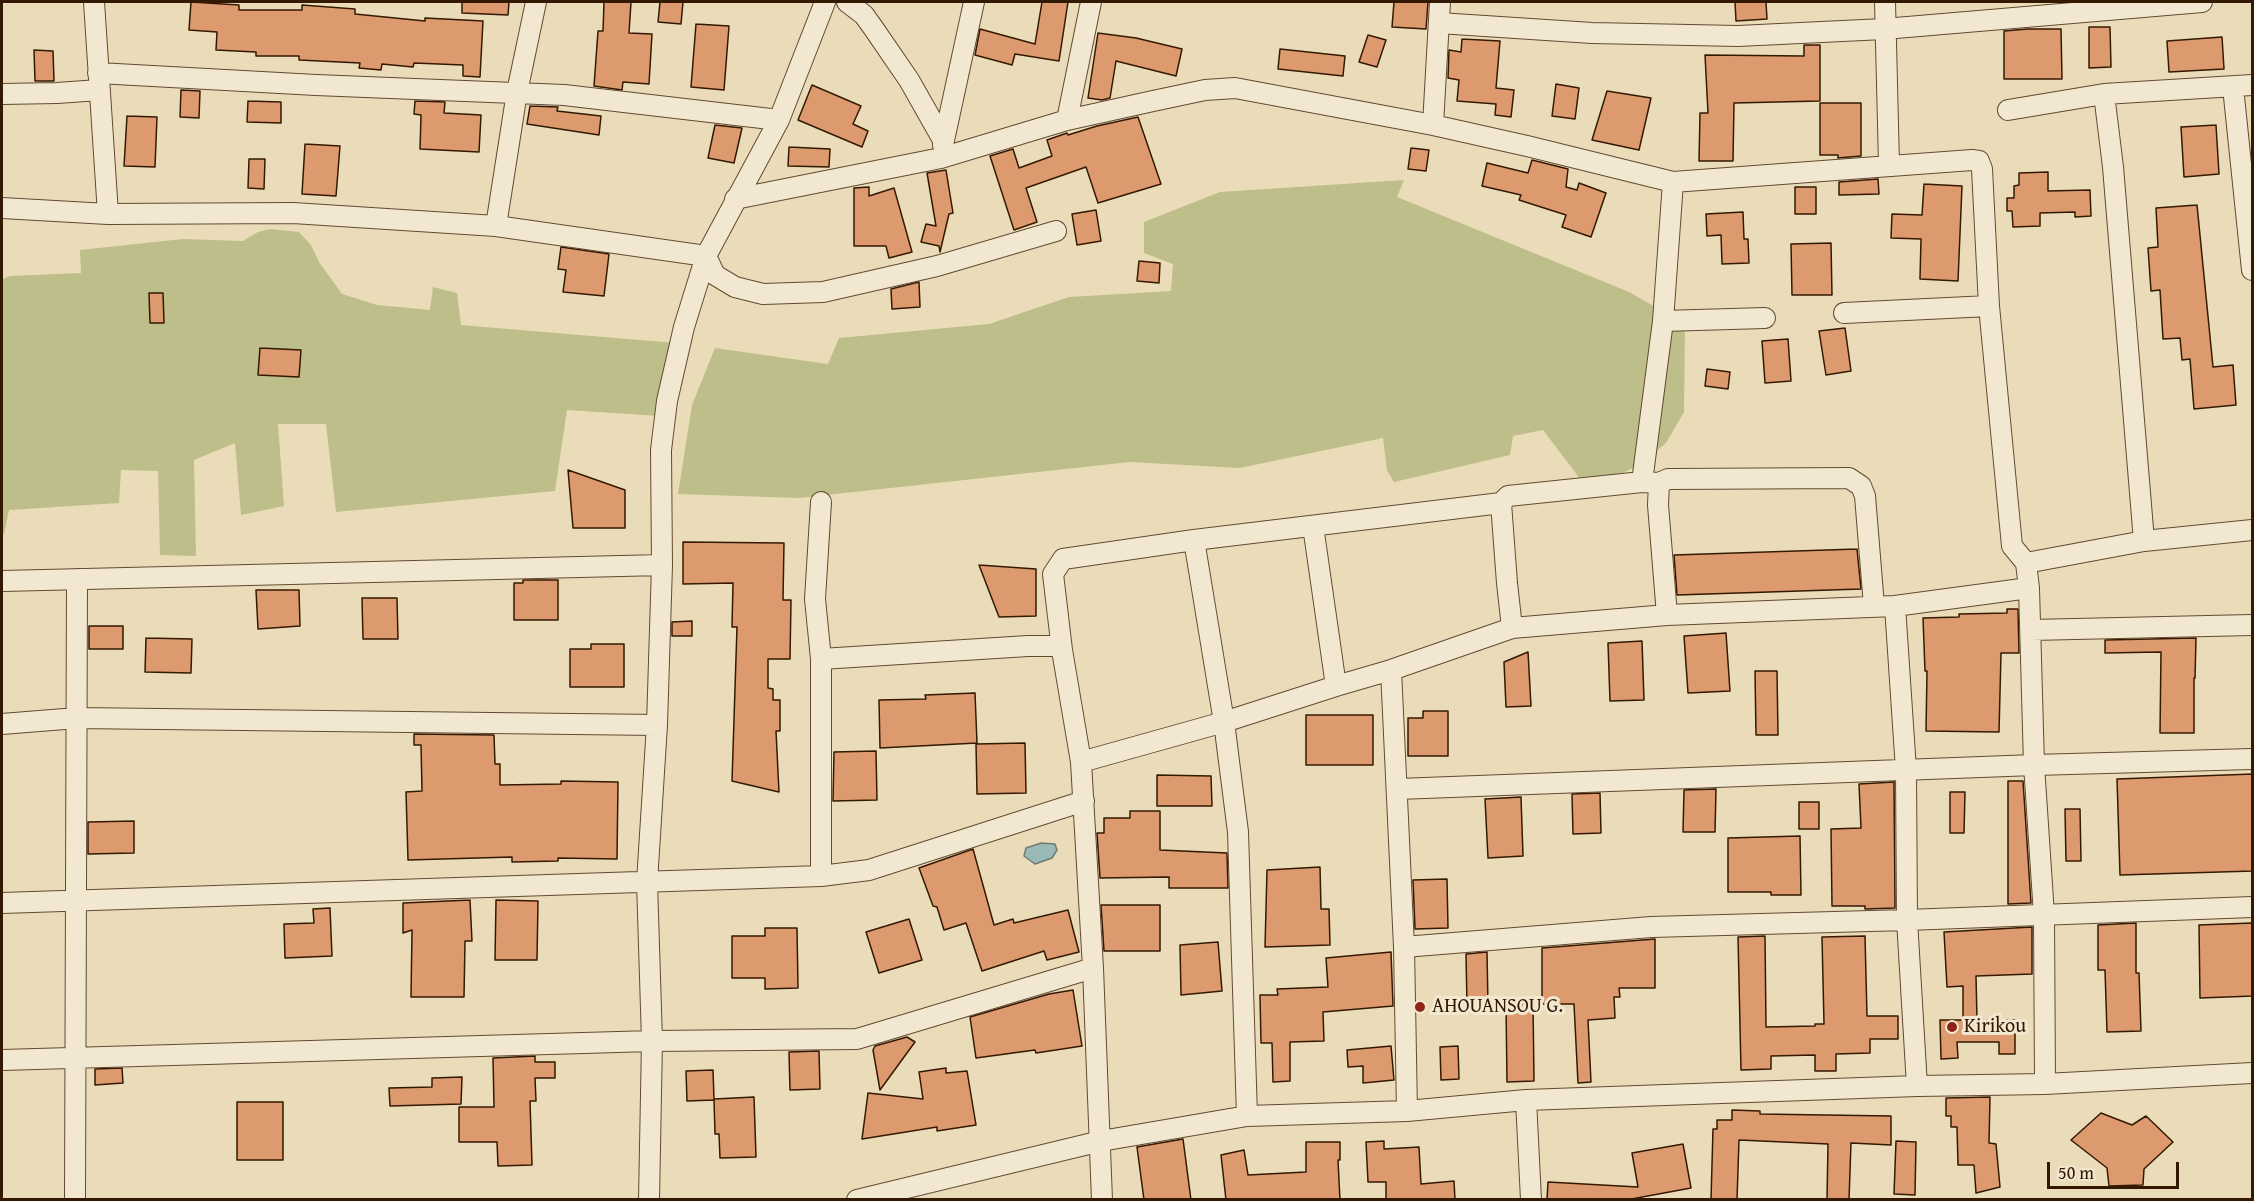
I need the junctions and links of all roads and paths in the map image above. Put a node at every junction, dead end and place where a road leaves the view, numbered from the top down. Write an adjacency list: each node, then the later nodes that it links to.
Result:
1 (94, 2): 12 (street)
2 (536, 2): 14 (street)
3 (825, 2): 18 (street)
4 (847, 2): 21 (street)
5 (974, 2): 21 (street)
6 (1091, 2): 19 (street)
7 (1440, 2): 10 (street)
8 (1885, 2): 11 (street)
9 (2202, 2): 11 (street)
10 (1439, 23): 11 (street); 20 (street)
11 (1884, 29): 22 (street)
12 (99, 81): 14 (street); 15 (street); 26 (street)
13 (2243, 86): 16 (street); 30 (street)
14 (517, 92): 18 (street); 27 (street)
15 (2, 94)
16 (2104, 94): 17 (street); 41 (street)
17 (2008, 110)
18 (779, 120): 24 (street)
19 (1067, 120): 20 (street); 21 (street)
20 (1433, 125): 23 (street)
21 (942, 149): 24 (street)
22 (1889, 165): 23 (street); 31 (street)
23 (1673, 182): 34 (street)
24 (735, 199): 29 (street)
25 (2, 208): 26 (street)
26 (108, 214): 27 (street)
27 (496, 226): 29 (street)
28 (1056, 231): 29 (street)
29 (706, 256): 43 (street)
30 (2253, 270)
31 (1989, 306): 32 (street); 42 (street)
32 (1844, 313)
33 (1765, 318): 34 (street)
34 (1664, 321): 35 (street)
35 (1650, 482): 37 (street); 47 (street); 49 (street)
36 (821, 502): 54 (street)
37 (1501, 503): 38 (street); 51 (street)
38 (1313, 526): 40 (street); 56 (street)
39 (2253, 530): 41 (street)
40 (1194, 540): 53 (street); 58 (street)
41 (2144, 541): 42 (street)
42 (2026, 563): 46 (street)
43 (662, 565): 44 (street); 60 (street)
44 (77, 579): 45 (street); 57 (street)
45 (2, 581)
46 (2029, 588): 48 (street); 52 (street)
47 (1874, 606): 48 (street); 49 (street)
48 (1895, 606): 64 (street)
49 (1667, 615): 51 (street)
50 (2253, 625): 52 (street)
51 (1512, 628): 55 (street)
52 (2031, 630): 63 (street)
53 (1062, 650): 54 (street); 62 (street)
54 (820, 659): 67 (street)
55 (1391, 670): 56 (street); 65 (street)
56 (1336, 686): 58 (street)
57 (77, 718): 59 (street); 60 (street); 69 (street)
58 (1224, 722): 62 (street); 84 (street)
59 (2, 724)
60 (657, 725): 68 (street)
61 (2253, 759): 63 (street)
62 (1081, 762): 66 (street)
63 (2034, 765): 64 (street); 72 (street)
64 (1906, 770): 65 (street); 73 (street)
65 (1398, 789): 74 (street)
66 (1084, 801): 67 (street); 75 (street)
67 (820, 876): 68 (street)
68 (646, 882): 69 (street); 76 (street)
69 (76, 900): 70 (street); 77 (street)
70 (2, 903)
71 (2253, 907): 72 (street)
72 (2044, 915): 73 (street); 80 (street)
73 (1907, 920): 74 (street); 81 (street)
74 (1404, 947): 83 (street)
75 (1093, 968): 76 (street); 85 (street)
76 (652, 1041): 77 (street); 87 (street)
77 (76, 1058): 78 (street); 86 (street)
78 (2, 1060)
79 (2253, 1072): 80 (street)
80 (2046, 1084): 81 (street)
81 (1917, 1086): 82 (street)
82 (1526, 1101): 83 (street); 90 (street)
83 (1407, 1111): 84 (street)
84 (1247, 1116): 85 (street)
85 (1101, 1141): 88 (street); 89 (street)
86 (75, 1200)
87 (649, 1200)
88 (857, 1200)
89 (1102, 1200)
90 (1531, 1200)

